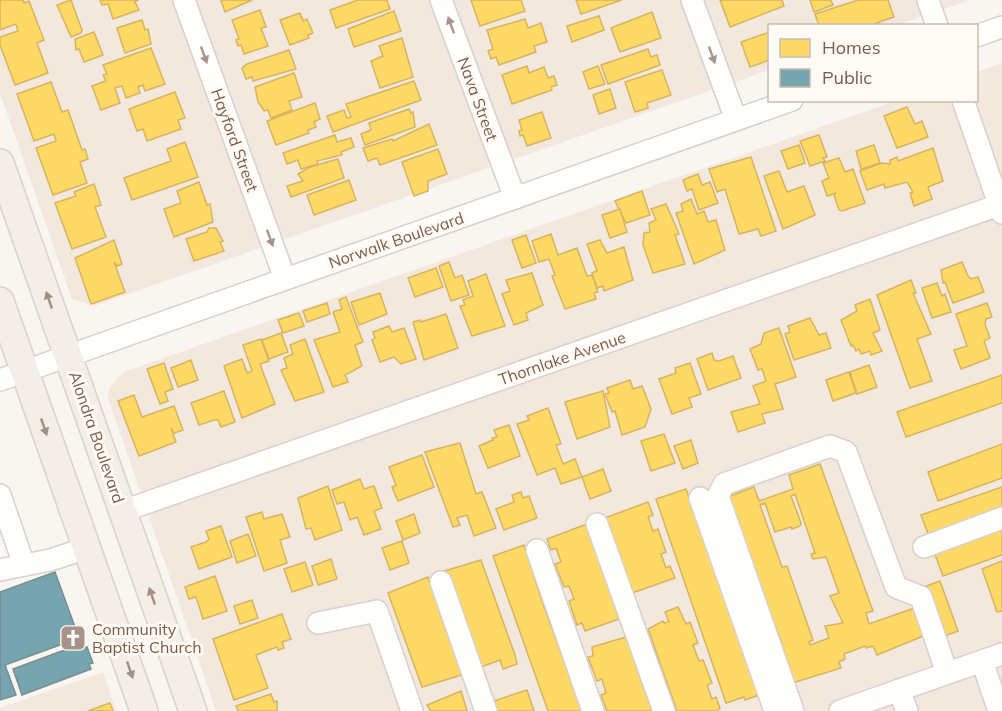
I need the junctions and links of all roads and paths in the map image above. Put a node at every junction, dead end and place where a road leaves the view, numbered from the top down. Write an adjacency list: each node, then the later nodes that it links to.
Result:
1 (184, 0): 14 (street, Hayford Street, one-way to 14)
2 (441, 0): 12 (street, Nava Street, one-way to 2)
3 (692, 0): 10 (street, one-way to 10)
4 (928, 0): 5 (street)
5 (936, 24)
6 (1002, 27): 7 (street)
7 (978, 35)
8 (786, 102): 10 (street, Norwalk Boulevard)
9 (964, 102): 13 (street)
10 (736, 120): 12 (street, Norwalk Boulevard)
11 (0, 163): 16 (main road, Alondra Boulevard, one-way to 11)
12 (515, 198): 14 (street, Norwalk Boulevard)
13 (1001, 208): 20 (street, Thornlake Avenue)
14 (285, 279): 16 (street, Norwalk Boulevard)
15 (0, 301): 17 (main road)
16 (68, 356): 17 (street, Norwalk Boulevard); 20 (main road, Alondra Boulevard)
17 (12, 376): 24 (main road, one-way to 24)
18 (0, 495): 26 (street)
19 (700, 498): 40 (street)
20 (123, 511): 35 (main road, Alondra Boulevard, one-way to 20)
21 (1002, 518): 23 (street)
22 (597, 524): 39 (street)
23 (924, 547)
24 (87, 548): 26 (street); 34 (main road, one-way to 34)
25 (537, 550): 38 (street)
26 (24, 566): 27 (street)
27 (0, 570)
28 (441, 582): 37 (street)
29 (318, 623): 36 (street)
30 (1002, 654): 31 (street)
31 (982, 661): 32 (street); 44 (street)
32 (947, 673): 33 (street); 41 (street)
33 (899, 690): 42 (street); 43 (street)
34 (144, 711)
35 (193, 711)
36 (412, 711)
37 (486, 711)
38 (593, 711)
39 (664, 711)
40 (775, 711)
41 (793, 711)
42 (840, 711)
43 (907, 711)
44 (999, 711)

